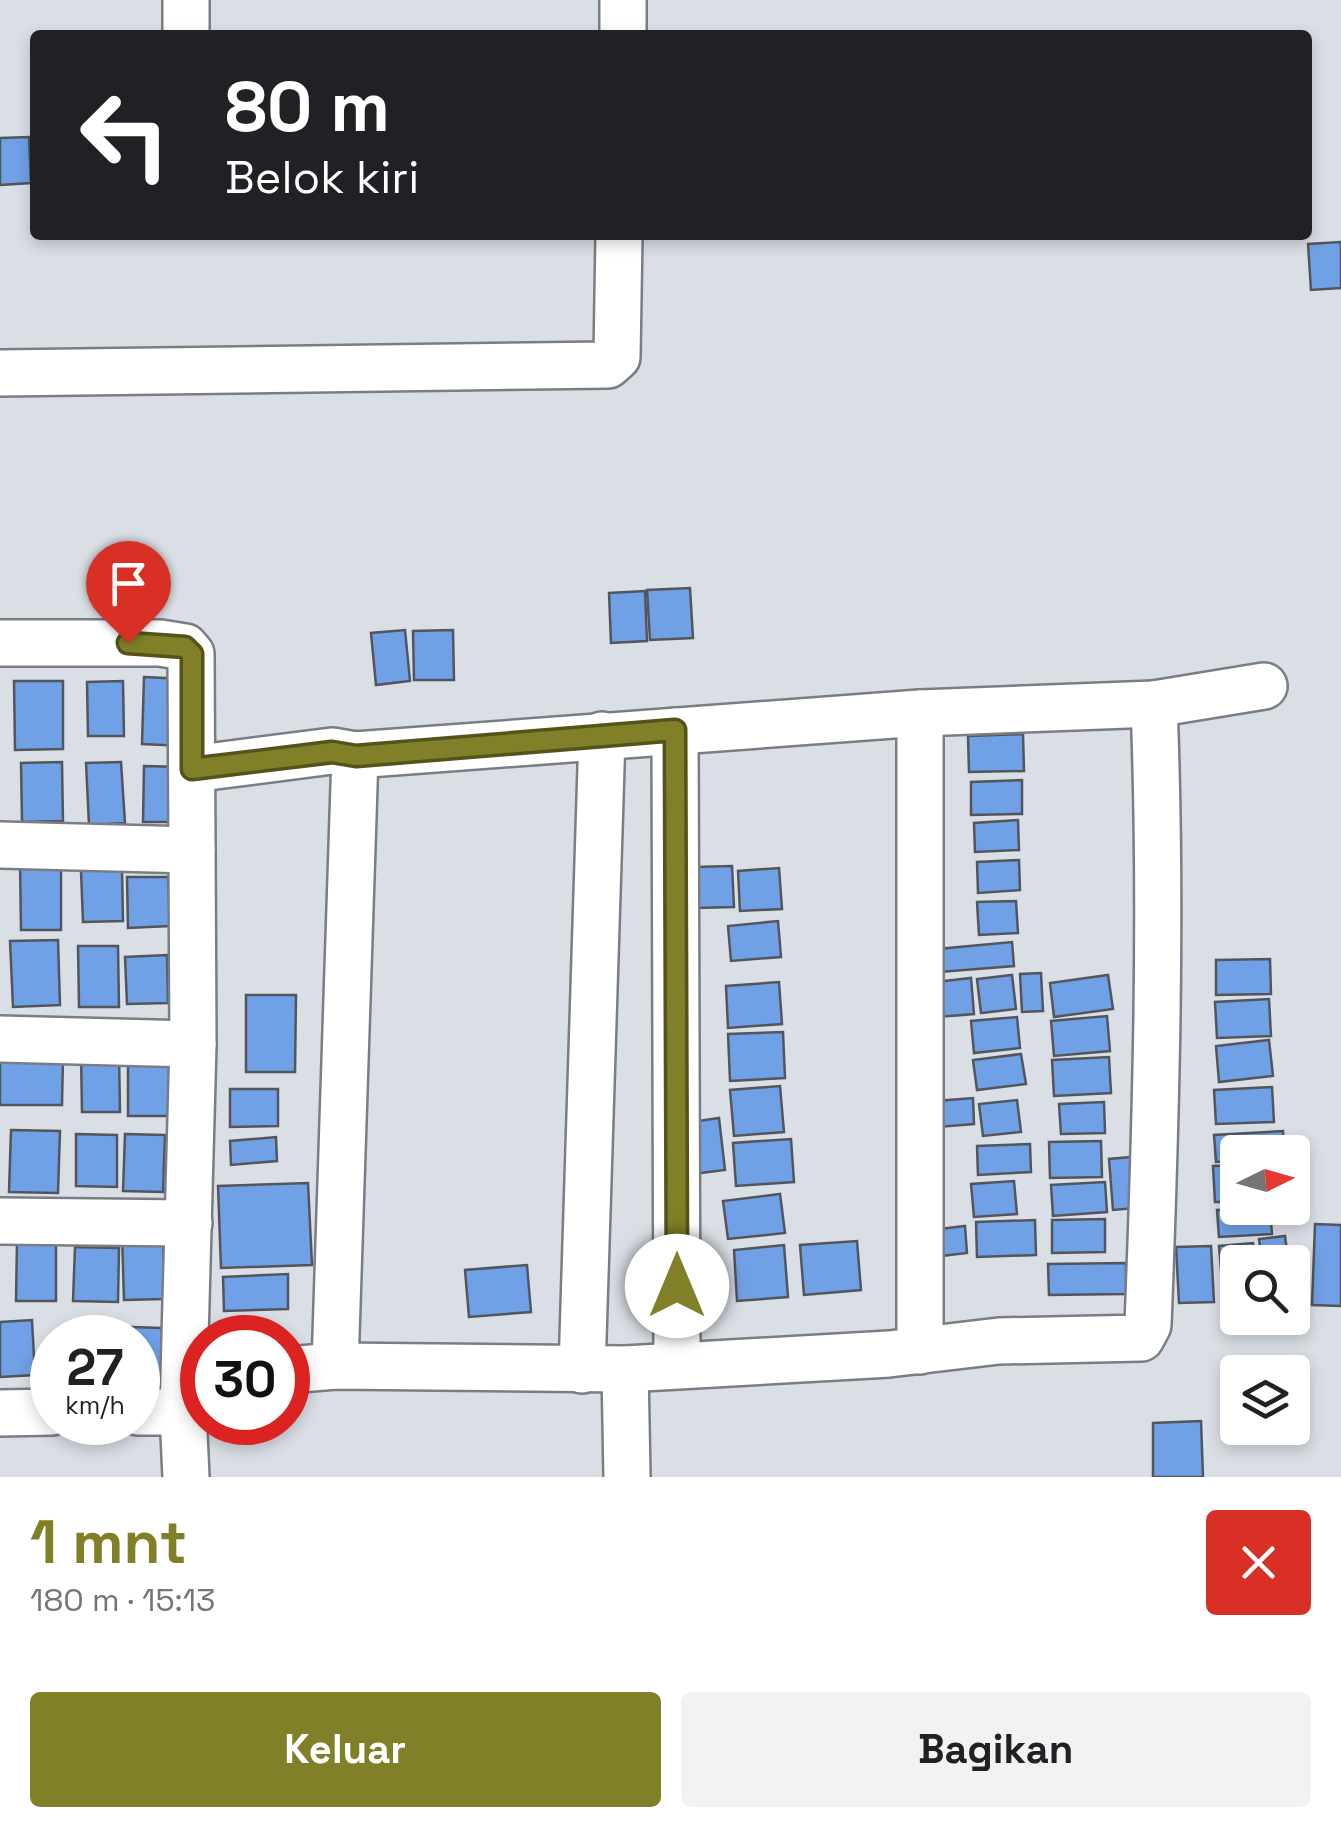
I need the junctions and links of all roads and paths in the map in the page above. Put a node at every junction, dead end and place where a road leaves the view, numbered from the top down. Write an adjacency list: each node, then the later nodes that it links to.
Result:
1 (186, 0): 3 (street)
2 (623, 0): 4 (street)
3 (186, 30)
4 (623, 30)
5 (619, 240): 6 (street)
6 (0, 373)
7 (0, 642): 14 (street)
8 (1264, 686): 9 (street)
9 (1154, 704): 10 (street); 22 (street)
10 (920, 713): 11 (street); 22 (street)
11 (675, 730): 12 (street); 23 (street)
12 (602, 734): 13 (street); 26 (street)
13 (356, 756): 14 (street); 24 (street)
14 (192, 769): 16 (street)
15 (0, 845): 16 (street)
16 (192, 850): 18 (street)
17 (0, 1039): 18 (street)
18 (192, 1044): 20 (street)
19 (0, 1221): 20 (street)
20 (190, 1222): 21 (street)
21 (190, 1315)
22 (920, 1351): 23 (street)
23 (677, 1365): 26 (street)
24 (335, 1366): 25 (street); 26 (street)
25 (310, 1368)
26 (604, 1370): 31 (street)
27 (30, 1412): 28 (street)
28 (0, 1413)
29 (187, 1445): 30 (street)
30 (186, 1477)
31 (627, 1477)

